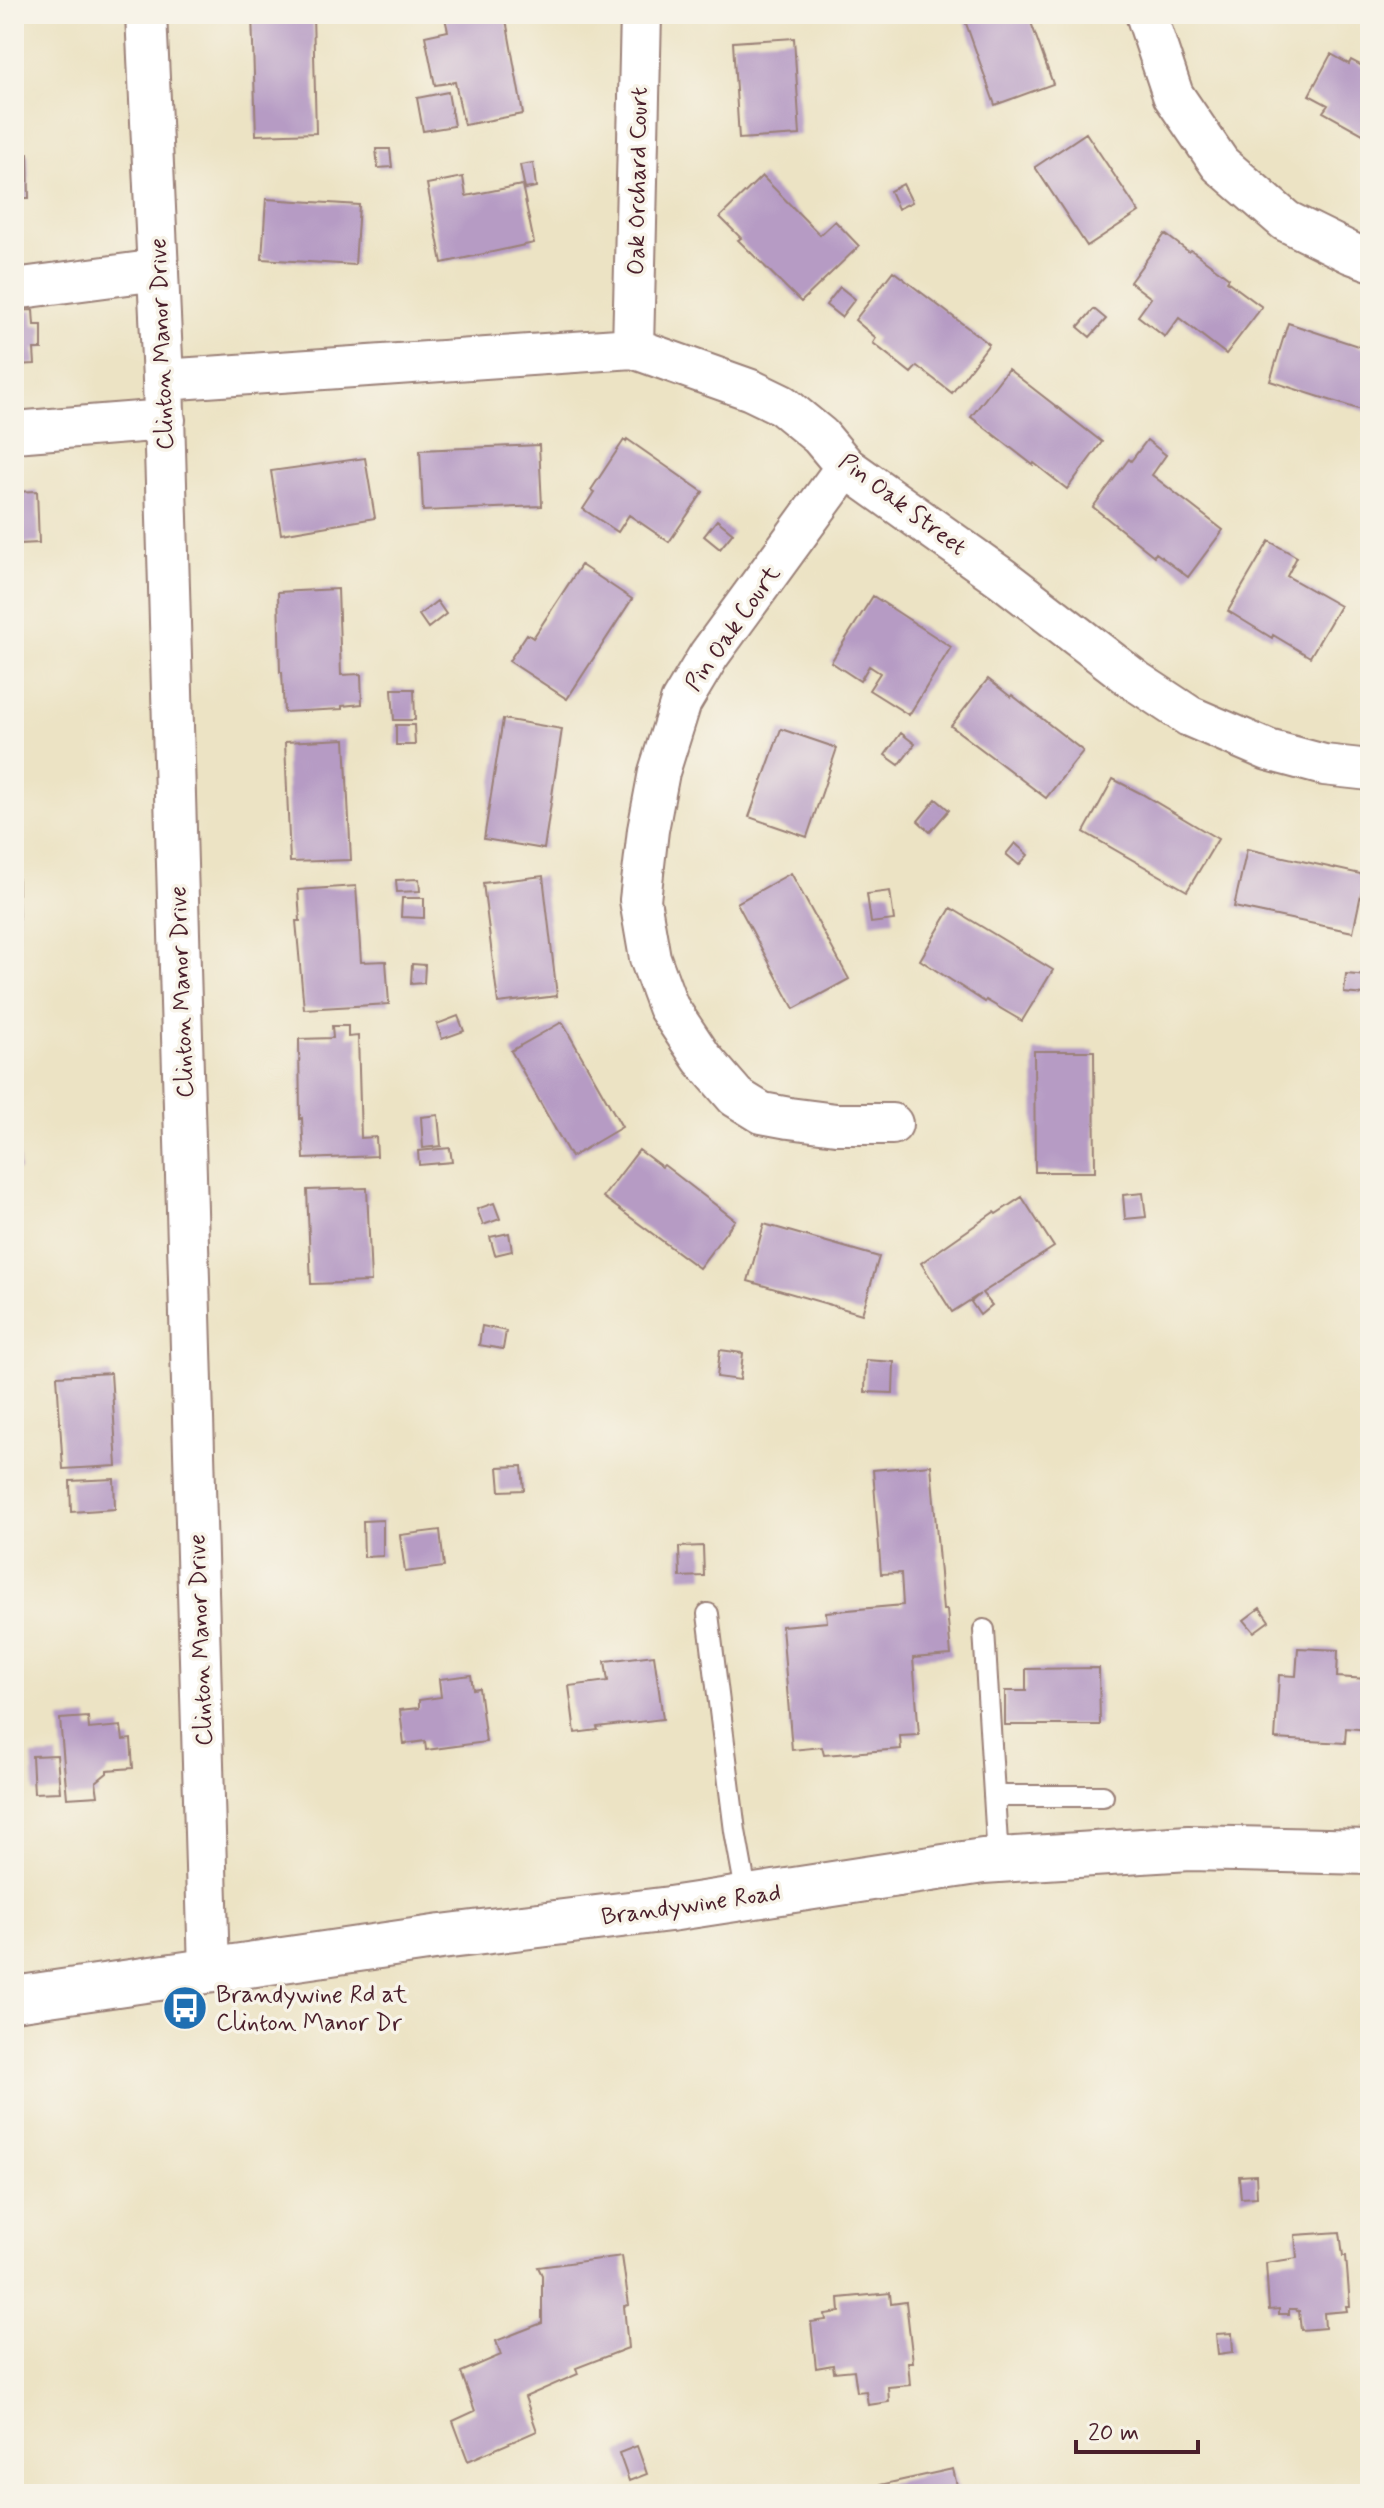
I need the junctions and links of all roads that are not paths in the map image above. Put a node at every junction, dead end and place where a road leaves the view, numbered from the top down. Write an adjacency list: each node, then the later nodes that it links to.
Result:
1 (146, 14): 5 (street, Clinton Manor Drive)
2 (641, 14): 7 (street, Oak Orchard Court)
3 (1146, 14): 4 (street)
4 (1370, 260)
5 (158, 270): 6 (street); 8 (street, Clinton Manor Drive)
6 (14, 289)
7 (633, 348): 8 (street, Pin Oak Street); 11 (street, Pin Oak Street)
8 (163, 380): 9 (street, Clinton Manor Drive)
9 (165, 420): 10 (street); 21 (street, Clinton Manor Drive)
10 (14, 432)
11 (846, 467): 12 (street, Pin Oak Street); 13 (street, Pin Oak Court)
12 (1370, 770)
13 (892, 1124)
14 (708, 1614): 20 (lane)
15 (984, 1630): 16 (lane)
16 (994, 1796): 17 (lane); 19 (lane)
17 (1103, 1796)
18 (1370, 1852): 19 (main road, Brandywine Road)
19 (998, 1860): 20 (main road, Brandywine Road)
20 (747, 1897): 21 (main road, Brandywine Road)
21 (209, 1971): 22 (main road, Brandywine Road)
22 (14, 1999)

